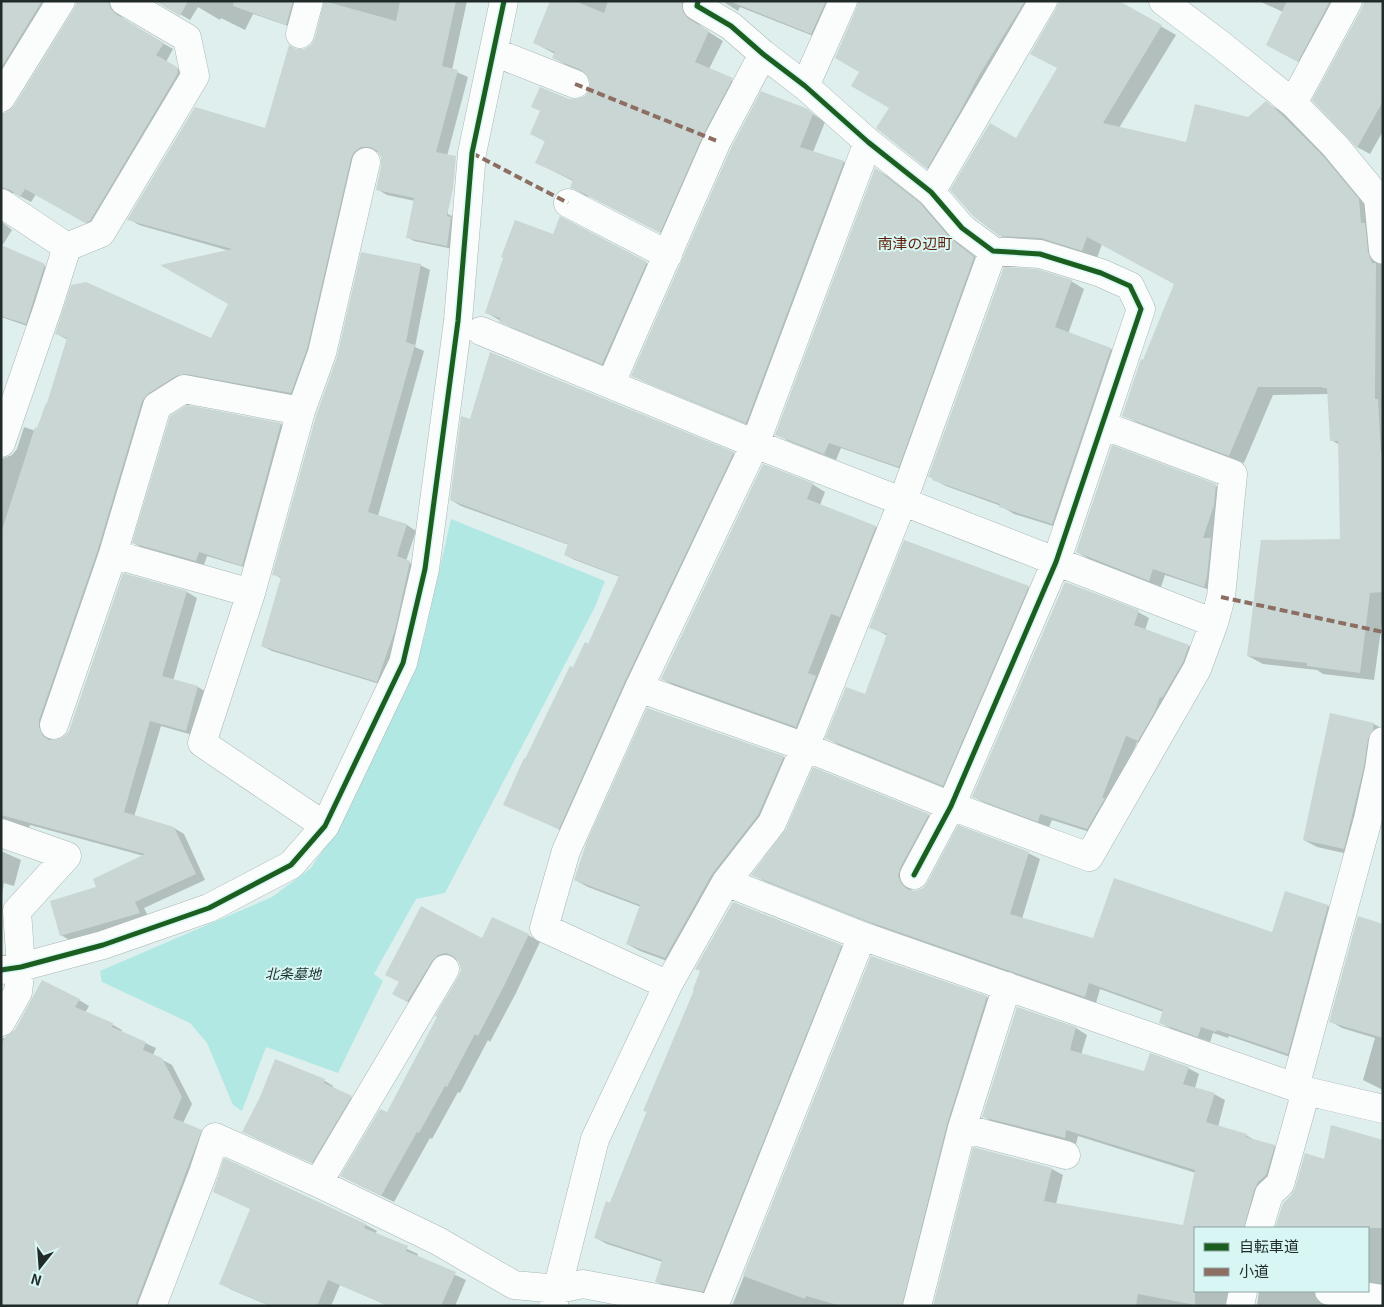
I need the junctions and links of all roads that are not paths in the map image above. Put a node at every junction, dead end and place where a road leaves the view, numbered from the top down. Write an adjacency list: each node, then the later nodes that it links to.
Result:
1 (61, 1): 15 (street)
2 (124, 1): 22 (street)
3 (309, 1): 10 (street)
4 (504, 1): 11 (street)
5 (698, 1): 12 (street)
6 (843, 1): 14 (street)
7 (1043, 1): 19 (street)
8 (1162, 1): 16 (street)
9 (1348, 1): 16 (street)
10 (300, 34)
11 (494, 52): 13 (street); 42 (street)
12 (763, 54): 14 (street); 25 (street)
13 (575, 84)
14 (805, 86): 17 (street)
15 (1, 98)
16 (1293, 103): 23 (street)
17 (868, 142): 19 (street); 31 (street)
18 (366, 162): 28 (street)
19 (931, 192): 24 (street)
20 (1, 203): 22 (street)
21 (568, 203): 25 (street)
22 (67, 247): 30 (street)
23 (1383, 250)
24 (994, 251): 29 (street); 32 (street)
25 (668, 255): 27 (street)
26 (481, 331): 27 (street)
27 (611, 383): 31 (street)
28 (301, 411): 33 (street); 35 (street)
29 (1102, 425): 34 (street); 36 (street)
30 (1, 443)
31 (755, 444): 32 (street); 37 (street)
32 (902, 503): 34 (street); 40 (street)
33 (113, 554): 35 (street); 38 (street)
34 (1056, 562): 36 (street); 41 (street)
35 (252, 593): 42 (street)
36 (1214, 623): 41 (street)
37 (639, 688): 40 (street); 49 (street)
38 (54, 725)
39 (1383, 742): 52 (street)
40 (805, 747): 41 (street); 45 (street)
41 (951, 806): 44 (street)
42 (325, 826): 47 (street)
43 (1, 833): 47 (street)
44 (914, 875)
45 (726, 882): 46 (street); 49 (street)
46 (862, 936): 50 (street); 64 (street)
47 (11, 969): 51 (street)
48 (445, 969): 56 (street)
49 (668, 985): 60 (street)
50 (1007, 986): 52 (street); 54 (street)
51 (1, 1022)
52 (1300, 1089): 53 (street); 57 (street)
53 (1383, 1109)
54 (962, 1128): 55 (street); 65 (street)
55 (1066, 1155)
56 (318, 1183): 60 (street); 62 (street)
57 (1259, 1227)
58 (1243, 1292): 66 (street)
59 (1336, 1292): 61 (street)
60 (555, 1298): 63 (street)
61 (1383, 1300)
62 (152, 1306)
63 (698, 1306)
64 (714, 1306)
65 (917, 1306)
66 (1240, 1306)

